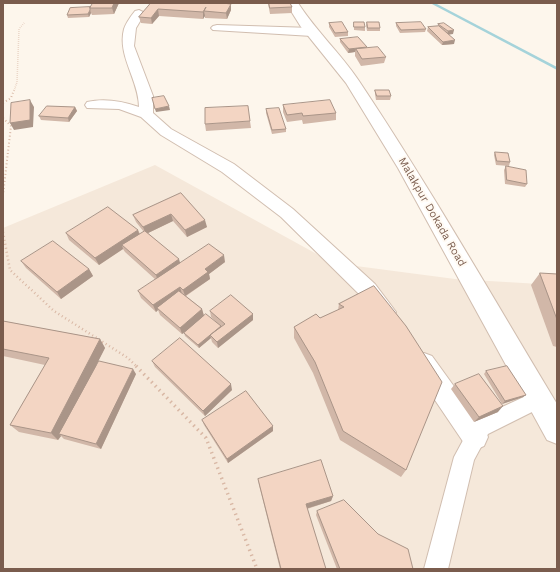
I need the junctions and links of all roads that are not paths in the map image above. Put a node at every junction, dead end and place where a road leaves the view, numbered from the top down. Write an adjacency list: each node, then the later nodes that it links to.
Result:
1 (292, 3): 4 (street, Malakpur Dokada Road)
2 (140, 13): 6 (street)
3 (217, 28): 4 (street)
4 (312, 32): 9 (street, Malakpur Dokada Road)
5 (92, 105): 6 (street)
6 (146, 114): 7 (street)
7 (396, 326)
8 (415, 350): 11 (street)
9 (539, 399): 10 (street, Malakpur Dokada Road); 11 (street)
10 (557, 430)
11 (475, 437): 12 (street)
12 (436, 569)

